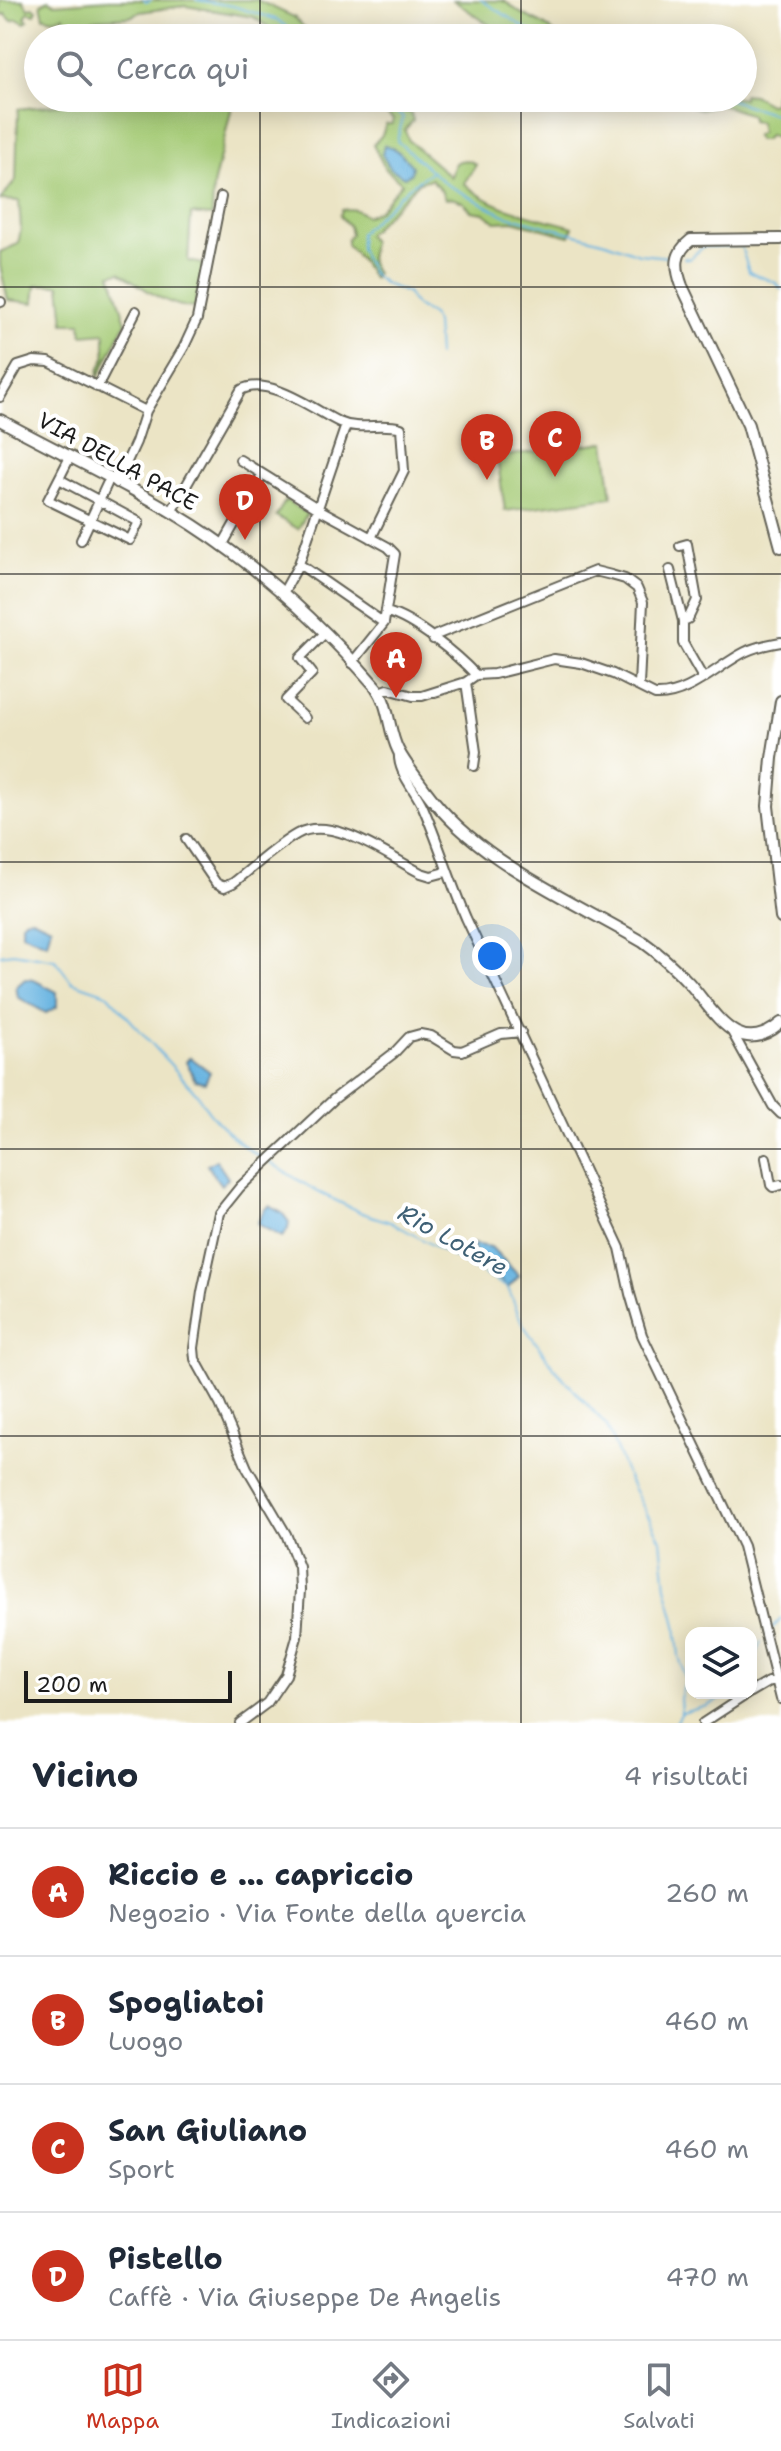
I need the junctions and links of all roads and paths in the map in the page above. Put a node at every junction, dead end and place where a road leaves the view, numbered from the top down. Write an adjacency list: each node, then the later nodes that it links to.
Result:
1 (221, 197): 6 (street)
2 (781, 239): 22 (main road)
3 (136, 311): 4 (street)
4 (97, 387): 5 (street); 6 (street)
5 (0, 397)
6 (146, 411): 13 (street)
7 (0, 420): 9 (main road, VIA DELLA PACE)
8 (346, 425): 15 (street); 16 (street); 18 (street)
9 (70, 457): 12 (street); 13 (main road, VIA DELLA PACE)
10 (240, 460): 11 (street)
11 (262, 475): 15 (street); 20 (street)
12 (59, 479): 14 (street); 17 (street)
13 (112, 483): 14 (street); 16 (main road, VIA DELLA PACE)
14 (99, 500): 17 (street); 17 (street)
15 (318, 509): 18 (street); 23 (street)
16 (171, 512): 20 (main road, VIA DELLA PACE)
17 (89, 520): 19 (street)
18 (371, 538): 26 (street)
19 (81, 540)
20 (222, 546): 25 (main road, VIA DELLA PACE)
21 (680, 546): 27 (street)
22 (781, 547)
23 (299, 564): 25 (street); 28 (street)
24 (670, 570): 27 (street)
25 (283, 593): 29 (main road, VIA DELLA PACE)
26 (387, 612): 28 (street); 30 (street)
27 (683, 621): 34 (street)
28 (384, 623): 32 (street)
29 (324, 634): 32 (main road, VIA DELLA PACE); 39 (street)
30 (433, 639): 33 (street); 36 (street)
31 (781, 642): 34 (street)
32 (352, 663): 37 (main road, VIA DELLA PACE)
33 (476, 675): 35 (street); 36 (street)
34 (703, 678): 36 (street)
35 (466, 682): 37 (street); 41 (street)
36 (639, 685)
37 (380, 692): 40 (main road, VIA DELLA PACE)
38 (781, 701): 42 (main road)
39 (305, 718)
40 (399, 752): 44 (street); 47 (main road, VIA DELLA PACE)
41 (474, 766)
42 (776, 835): 45 (main road)
43 (186, 839): 44 (street)
44 (446, 872): 48 (street)
45 (781, 918)
46 (781, 1023): 47 (main road)
47 (731, 1030): 49 (street)
48 (521, 1032): 52 (street); 56 (street)
49 (781, 1114)
50 (766, 1158): 51 (street)
51 (781, 1185)
52 (778, 1679): 53 (street); 55 (street)
53 (757, 1689)
54 (739, 1699): 57 (street)
55 (781, 1699)
56 (240, 1723)
57 (703, 1723)

